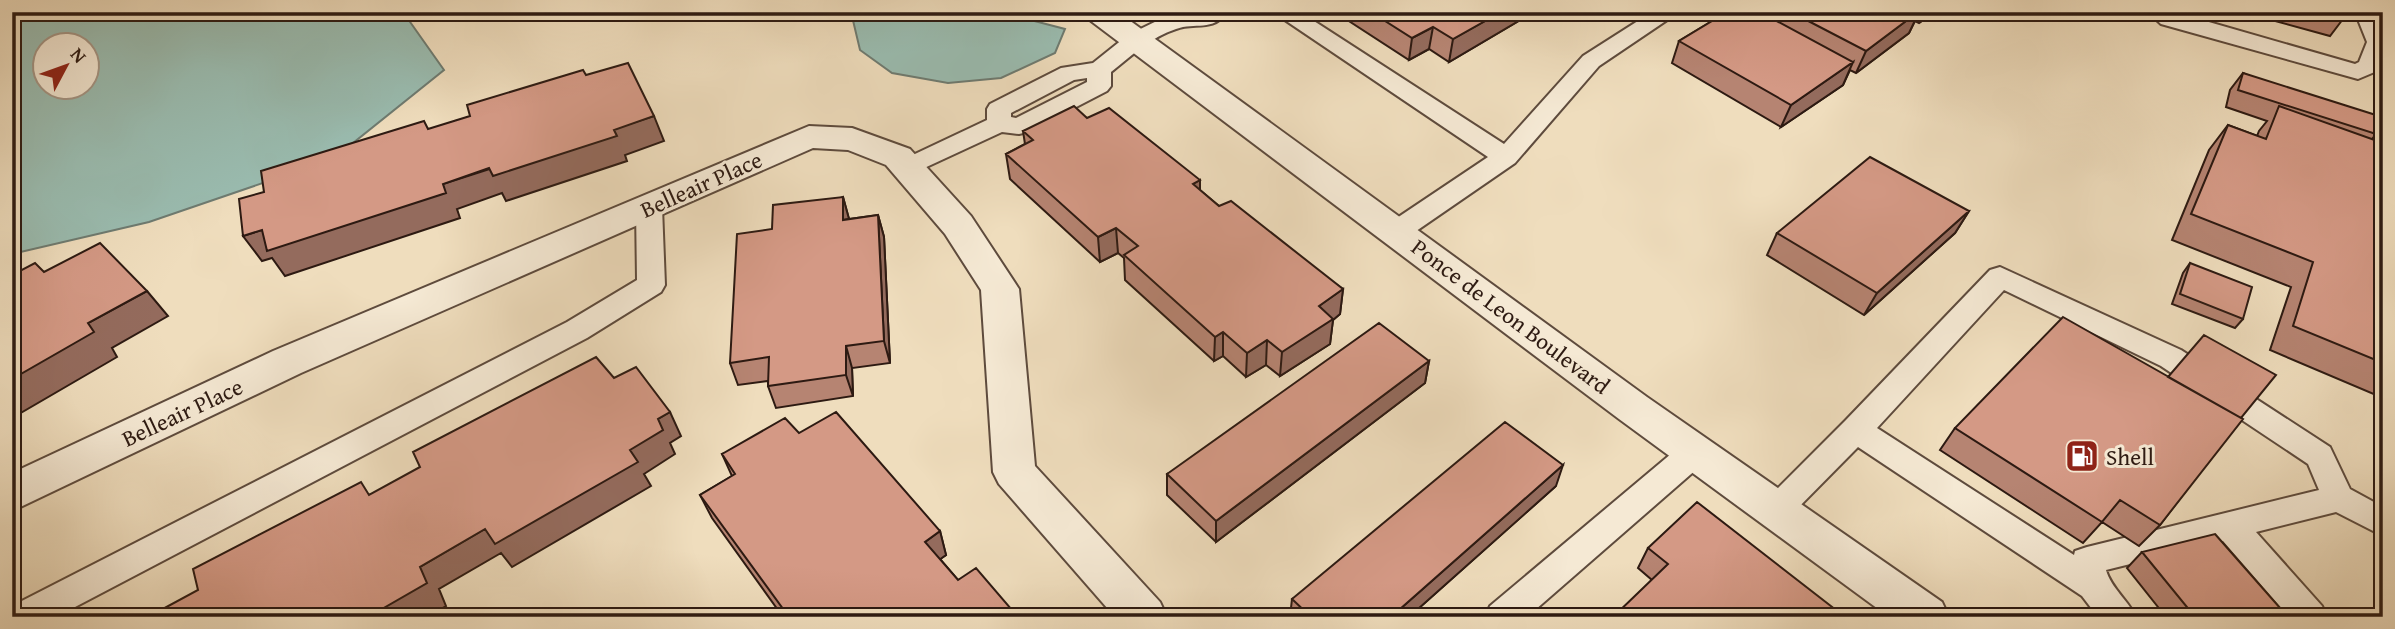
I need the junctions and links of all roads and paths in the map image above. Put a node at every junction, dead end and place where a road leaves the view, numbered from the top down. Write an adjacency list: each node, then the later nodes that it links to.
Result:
1 (1098, 12): 8 (street, Ponce de Leon Boulevard)
2 (1216, 12): 7 (lane)
3 (1284, 12): 10 (lane)
4 (1668, 12): 10 (lane)
5 (2159, 12): 9 (lane)
6 (2366, 12): 9 (lane)
7 (1176, 17): 8 (lane)
8 (1136, 40): 11 (lane); 13 (street, Ponce de Leon Boulevard)
9 (2381, 42)
10 (1506, 157): 13 (lane)
11 (907, 168): 12 (street, Belleair Place); 23 (street, Belleair Place)
12 (649, 207): 16 (street, Belleair Place); 22 (lane)
13 (1397, 231): 15 (street, Ponce de Leon Boulevard)
14 (1856, 430): 17 (lane); 18 (lane); 21 (lane)
15 (1695, 452): 18 (street, Ponce de Leon Boulevard); 24 (lane)
16 (12, 493)
17 (2339, 498): 19 (lane); 20 (lane)
18 (1776, 510): 25 (street, Ponce de Leon Boulevard)
19 (2383, 523)
20 (2229, 525): 21 (lane); 27 (lane)
21 (2094, 586): 26 (lane)
22 (23, 617)
23 (1144, 617)
24 (1502, 617)
25 (1926, 617)
26 (2119, 617)
27 (2310, 617)

